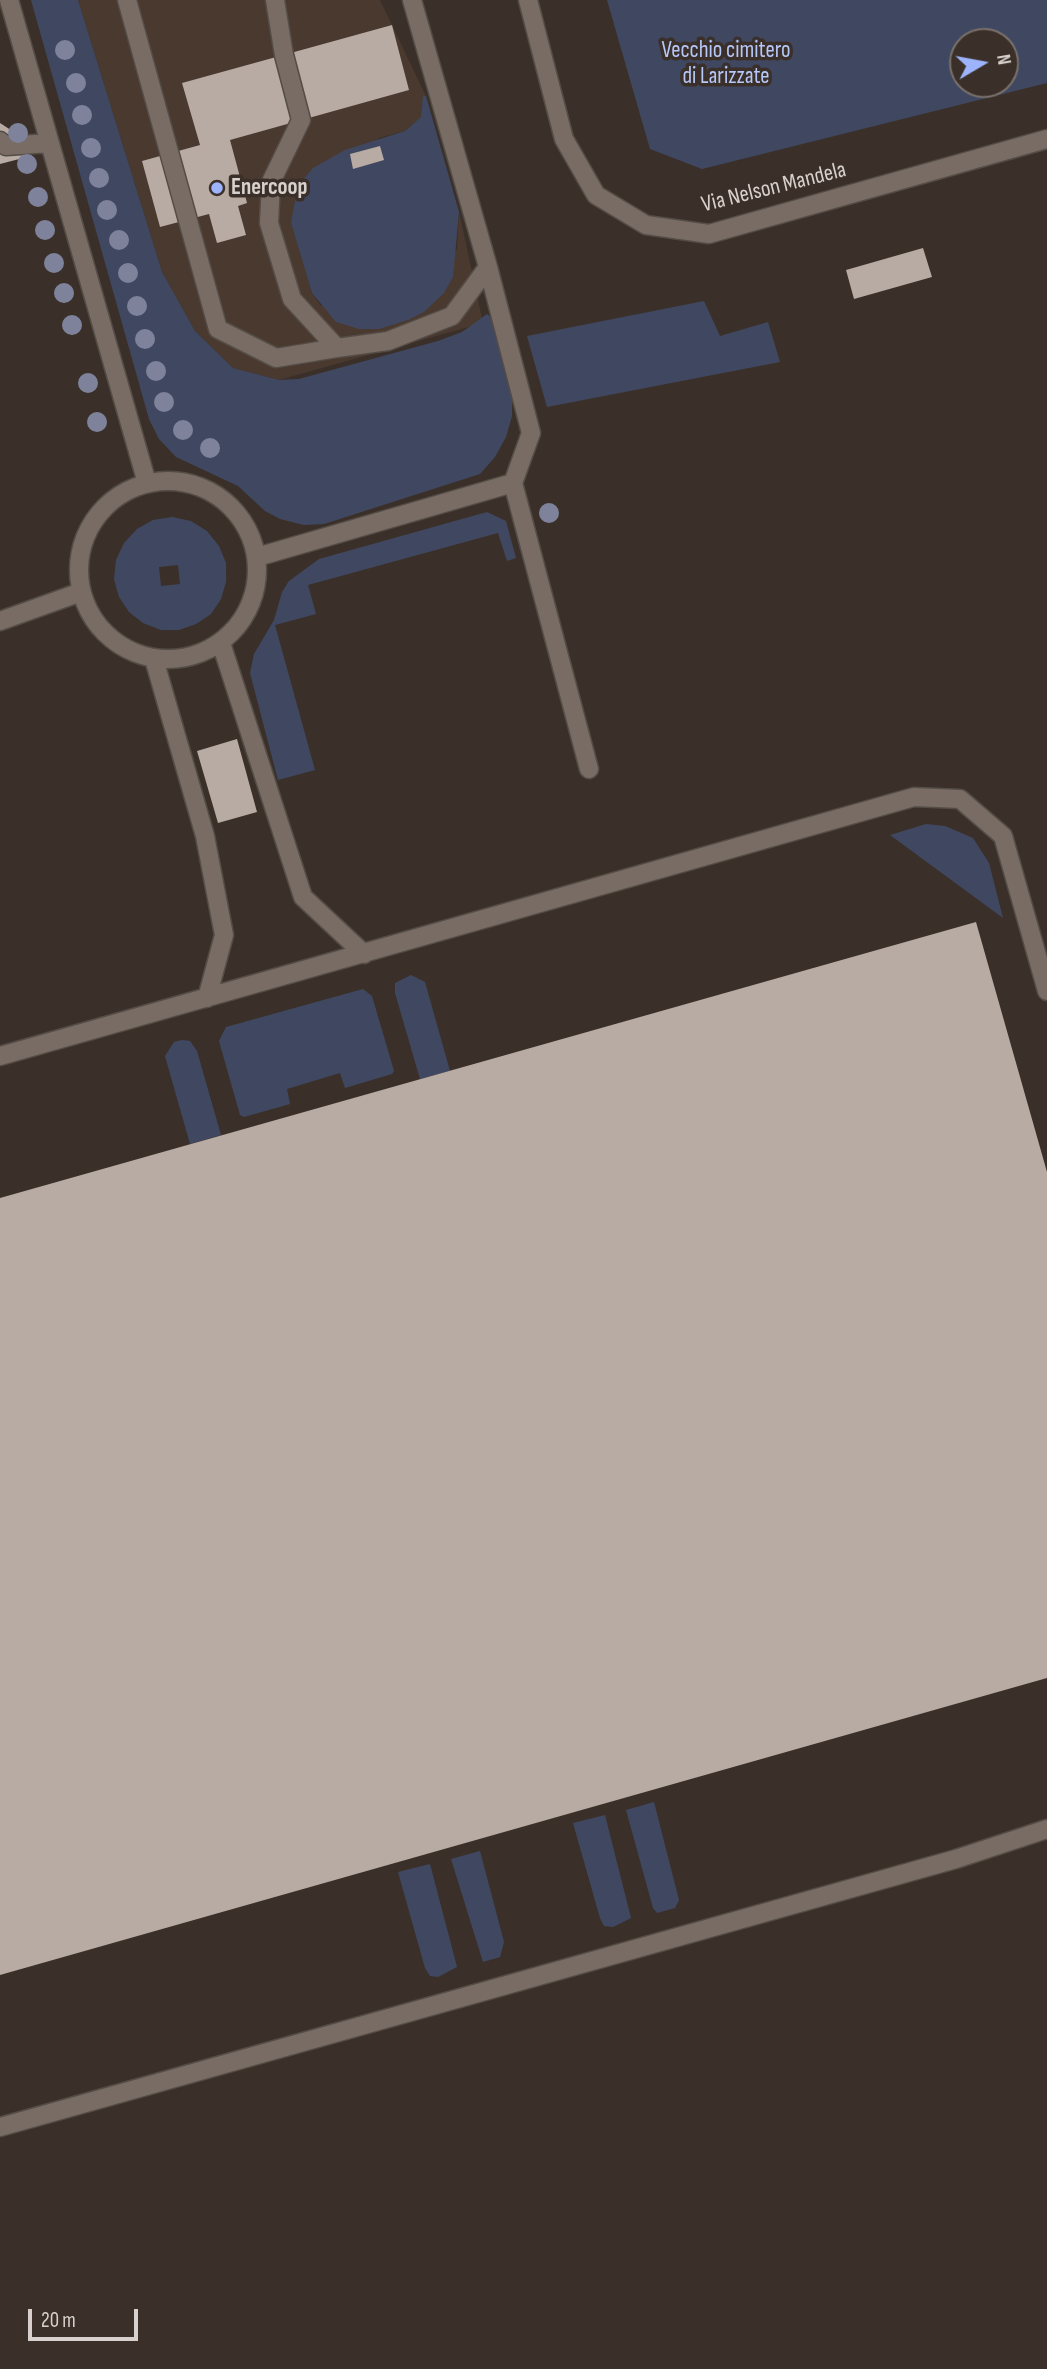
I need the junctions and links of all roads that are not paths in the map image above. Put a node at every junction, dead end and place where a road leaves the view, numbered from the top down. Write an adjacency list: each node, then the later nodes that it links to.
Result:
1 (9, 0): 8 (street)
2 (127, 0): 10 (street)
3 (275, 0): 10 (street)
4 (412, 0): 9 (street)
5 (528, 0): 6 (street, Via Nelson Mandela)
6 (1047, 139)
7 (0, 141): 8 (street)
8 (50, 143): 11 (street)
9 (488, 267): 10 (street); 12 (street)
10 (337, 348)
11 (147, 483): 13 (street); 14 (street)
12 (513, 483): 13 (street); 18 (street)
13 (257, 557): 16 (street)
14 (81, 592): 15 (street); 17 (street)
15 (0, 621)
16 (221, 643): 17 (street); 19 (street)
17 (155, 659): 21 (street)
18 (589, 769)
19 (364, 954): 20 (street); 21 (street)
20 (1047, 991)
21 (207, 998): 22 (street)
22 (0, 1056)
23 (1047, 1829): 24 (street)
24 (0, 2127)

